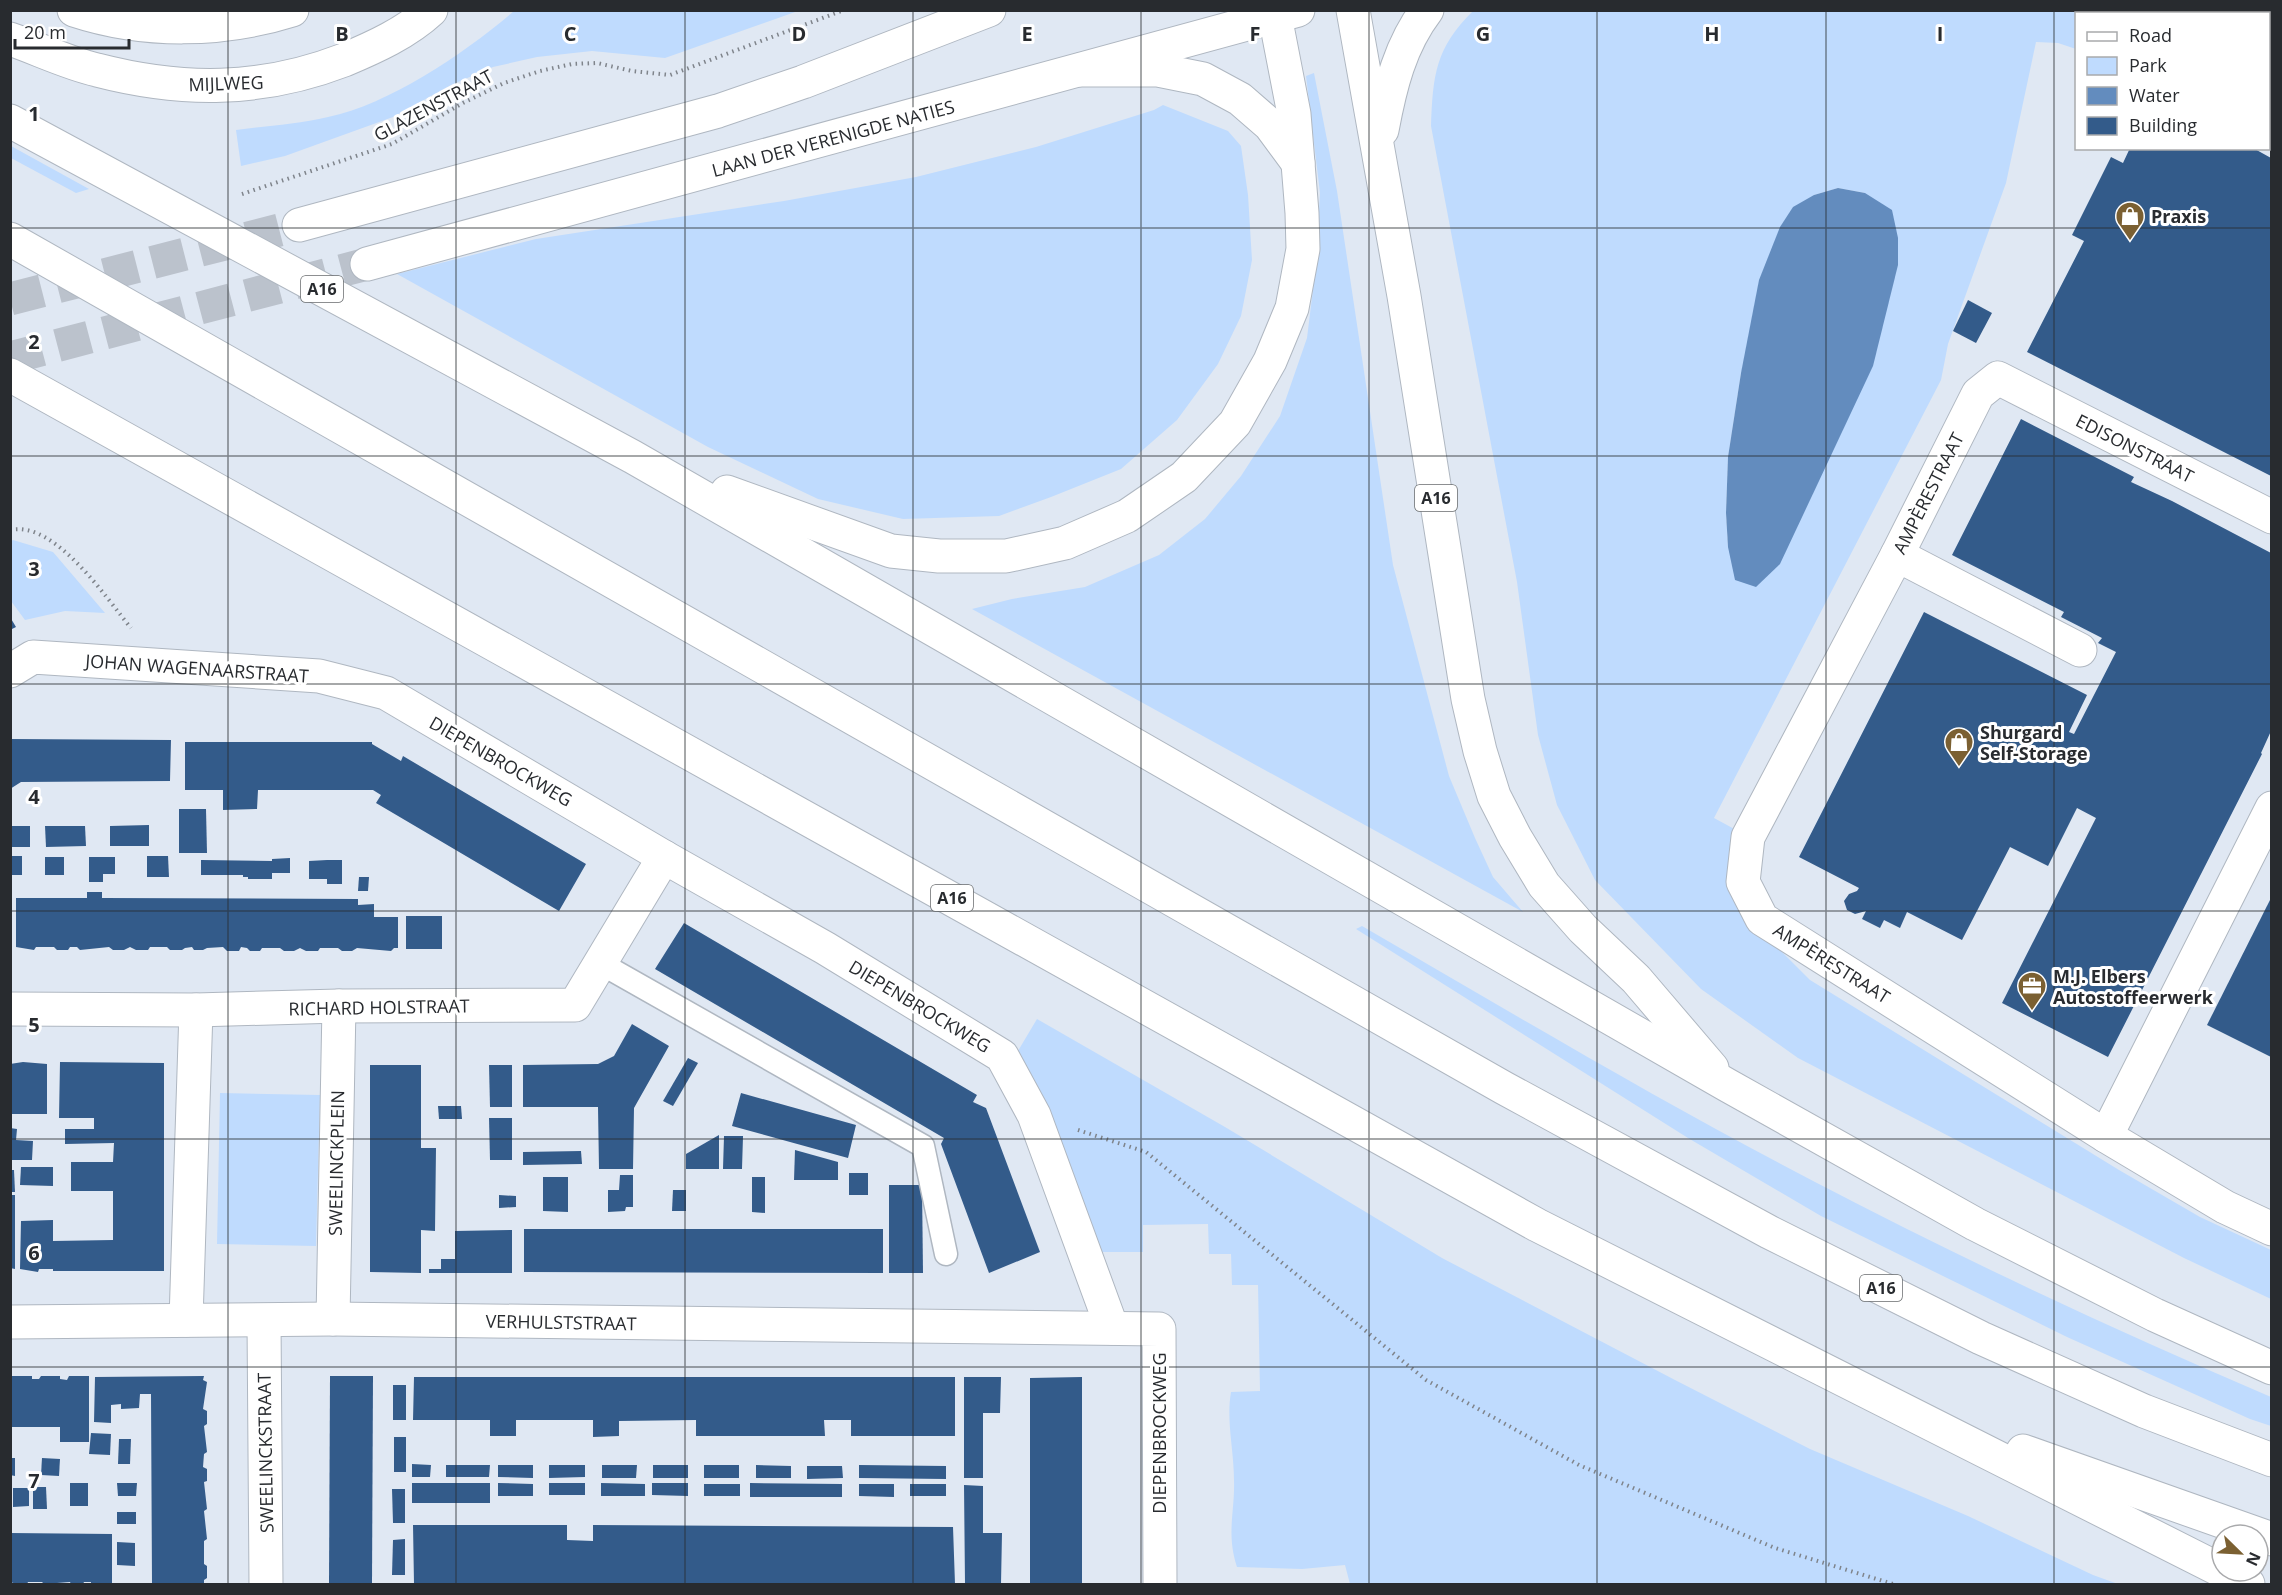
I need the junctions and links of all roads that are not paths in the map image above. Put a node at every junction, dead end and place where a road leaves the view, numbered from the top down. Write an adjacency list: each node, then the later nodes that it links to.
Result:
1 (74, 10): 2 (main road)
2 (292, 10)
3 (431, 10): 8 (main road, MIJLWEG)
4 (989, 10): 13 (main road)
5 (1353, 10): 11 (main road, A16)
6 (1427, 10): 11 (main road, A16)
7 (1282, 12): 9 (main road, LAAN DER VERENIGDE NATIES); 12 (main road, A16)
8 (10, 39)
9 (1080, 70): 12 (main road); 15 (main road, LAAN DER VERENIGDE NATIES)
10 (10, 122): 18 (main road, A16)
11 (1379, 149): 30 (main road, A16)
12 (1299, 163): 18 (main road, A16)
13 (299, 225)
14 (10, 239): 41 (main road, A16)
15 (367, 264)
16 (10, 375): 40 (main road, A16)
17 (1998, 378): 19 (main road, EDISONSTRAAT); 20 (main road, AMPÈRESTRAAT)
18 (633, 457): 30 (main road, A16)
19 (2271, 517)
20 (1897, 555): 21 (main road); 31 (main road, AMPÈRESTRAAT)
21 (2080, 650)
22 (10, 671): 23 (main road, JOHAN WAGENAARSTRAAT)
23 (386, 693): 25 (main road, DIEPENBROCKWEG)
24 (2271, 808): 31 (main road)
25 (664, 857): 26 (main road, RICHARD HOLSTRAAT); 38 (main road, DIEPENBROCKWEG)
26 (600, 963): 27 (main road, RICHARD HOLSTRAAT); 33 (lane)
27 (339, 1006): 29 (main road, RICHARD HOLSTRAAT); 34 (main road, SWEELINCKPLEIN)
28 (10, 1009): 29 (main road, RICHARD HOLSTRAAT)
29 (196, 1010): 35 (main road)
30 (1727, 1085): 39 (main road, A16)
31 (2106, 1136): 32 (main road, AMPÈRESTRAAT)
32 (2271, 1229)
33 (946, 1254)
34 (333, 1319): 36 (main road, VERHULSTSTRAAT); 38 (main road, VERHULSTSTRAAT)
35 (186, 1320): 36 (main road, VERHULSTSTRAAT); 37 (main road, VERHULSTSTRAAT)
36 (264, 1321): 43 (main road, SWEELINCKSTRAAT)
37 (10, 1322)
38 (1112, 1328): 44 (main road, DIEPENBROCKWEG)
39 (2271, 1368)
40 (1900, 1407): 42 (main road, A16); 45 (main road, A16)
41 (2271, 1460)
42 (2271, 1539)
43 (266, 1584)
44 (1160, 1584)
45 (2248, 1584)

